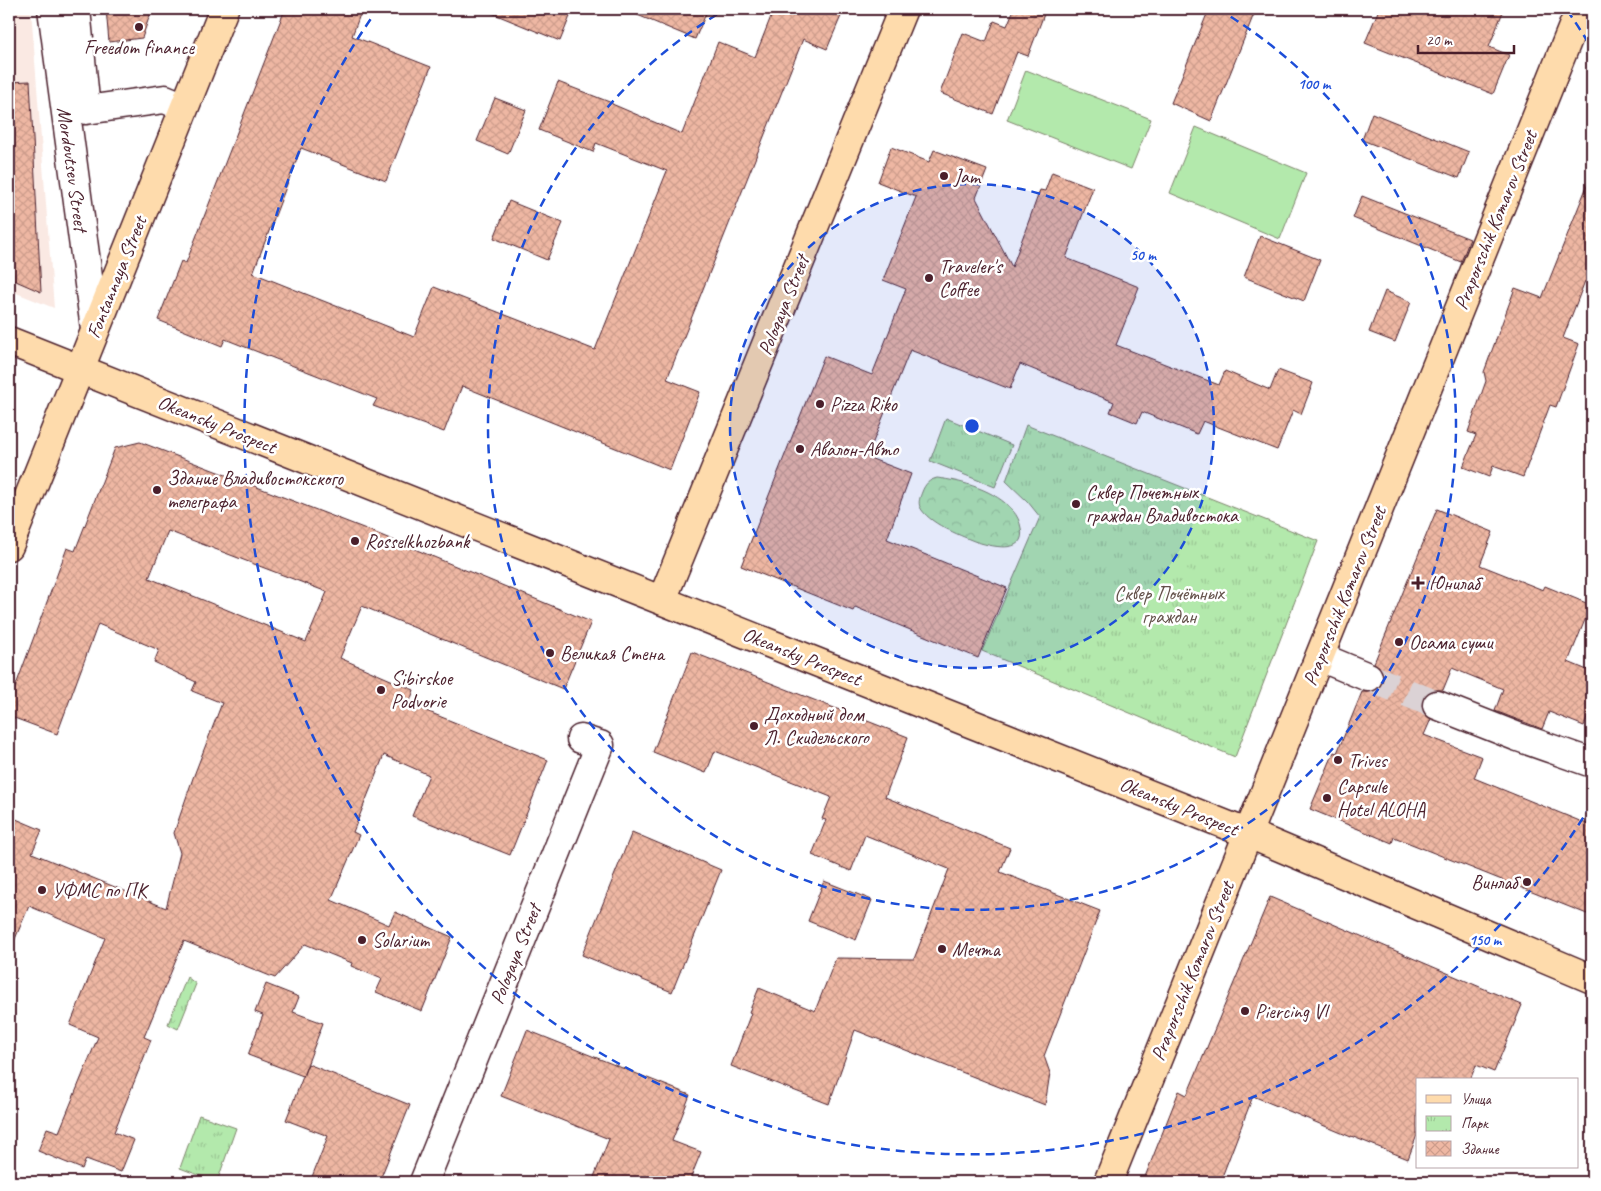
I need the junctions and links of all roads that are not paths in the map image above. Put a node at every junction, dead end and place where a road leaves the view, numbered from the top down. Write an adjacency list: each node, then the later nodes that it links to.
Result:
1 (52, 9): 7 (street, Mordovtsev Street)
2 (76, 9): 6 (street, Mordovtsev Street)
3 (224, 9): 6 (main road, Fontannaya Street)
4 (903, 9): 11 (main road, Pologaya Street)
5 (1580, 9): 12 (main road, Praporschik Komarov Street)
6 (184, 107): 7 (main road, Fontannaya Street)
7 (95, 329): 9 (main road, Fontannaya Street)
8 (9, 341): 9 (main road, Okeansky Prospect)
9 (79, 369): 10 (main road, Fontannaya Street); 11 (main road, Okeansky Prospect)
10 (9, 546)
11 (662, 600): 17 (main road, Okeansky Prospect)
12 (1320, 657): 13 (street); 17 (main road, Praporschik Komarov Street)
13 (1368, 677)
14 (1437, 705): 16 (street)
15 (581, 738): 19 (street, Pologaya Street)
16 (1592, 764)
17 (1249, 834): 18 (main road, Okeansky Prospect); 20 (main road, Praporschik Komarov Street)
18 (1592, 979)
19 (424, 1182)
20 (1108, 1182)

